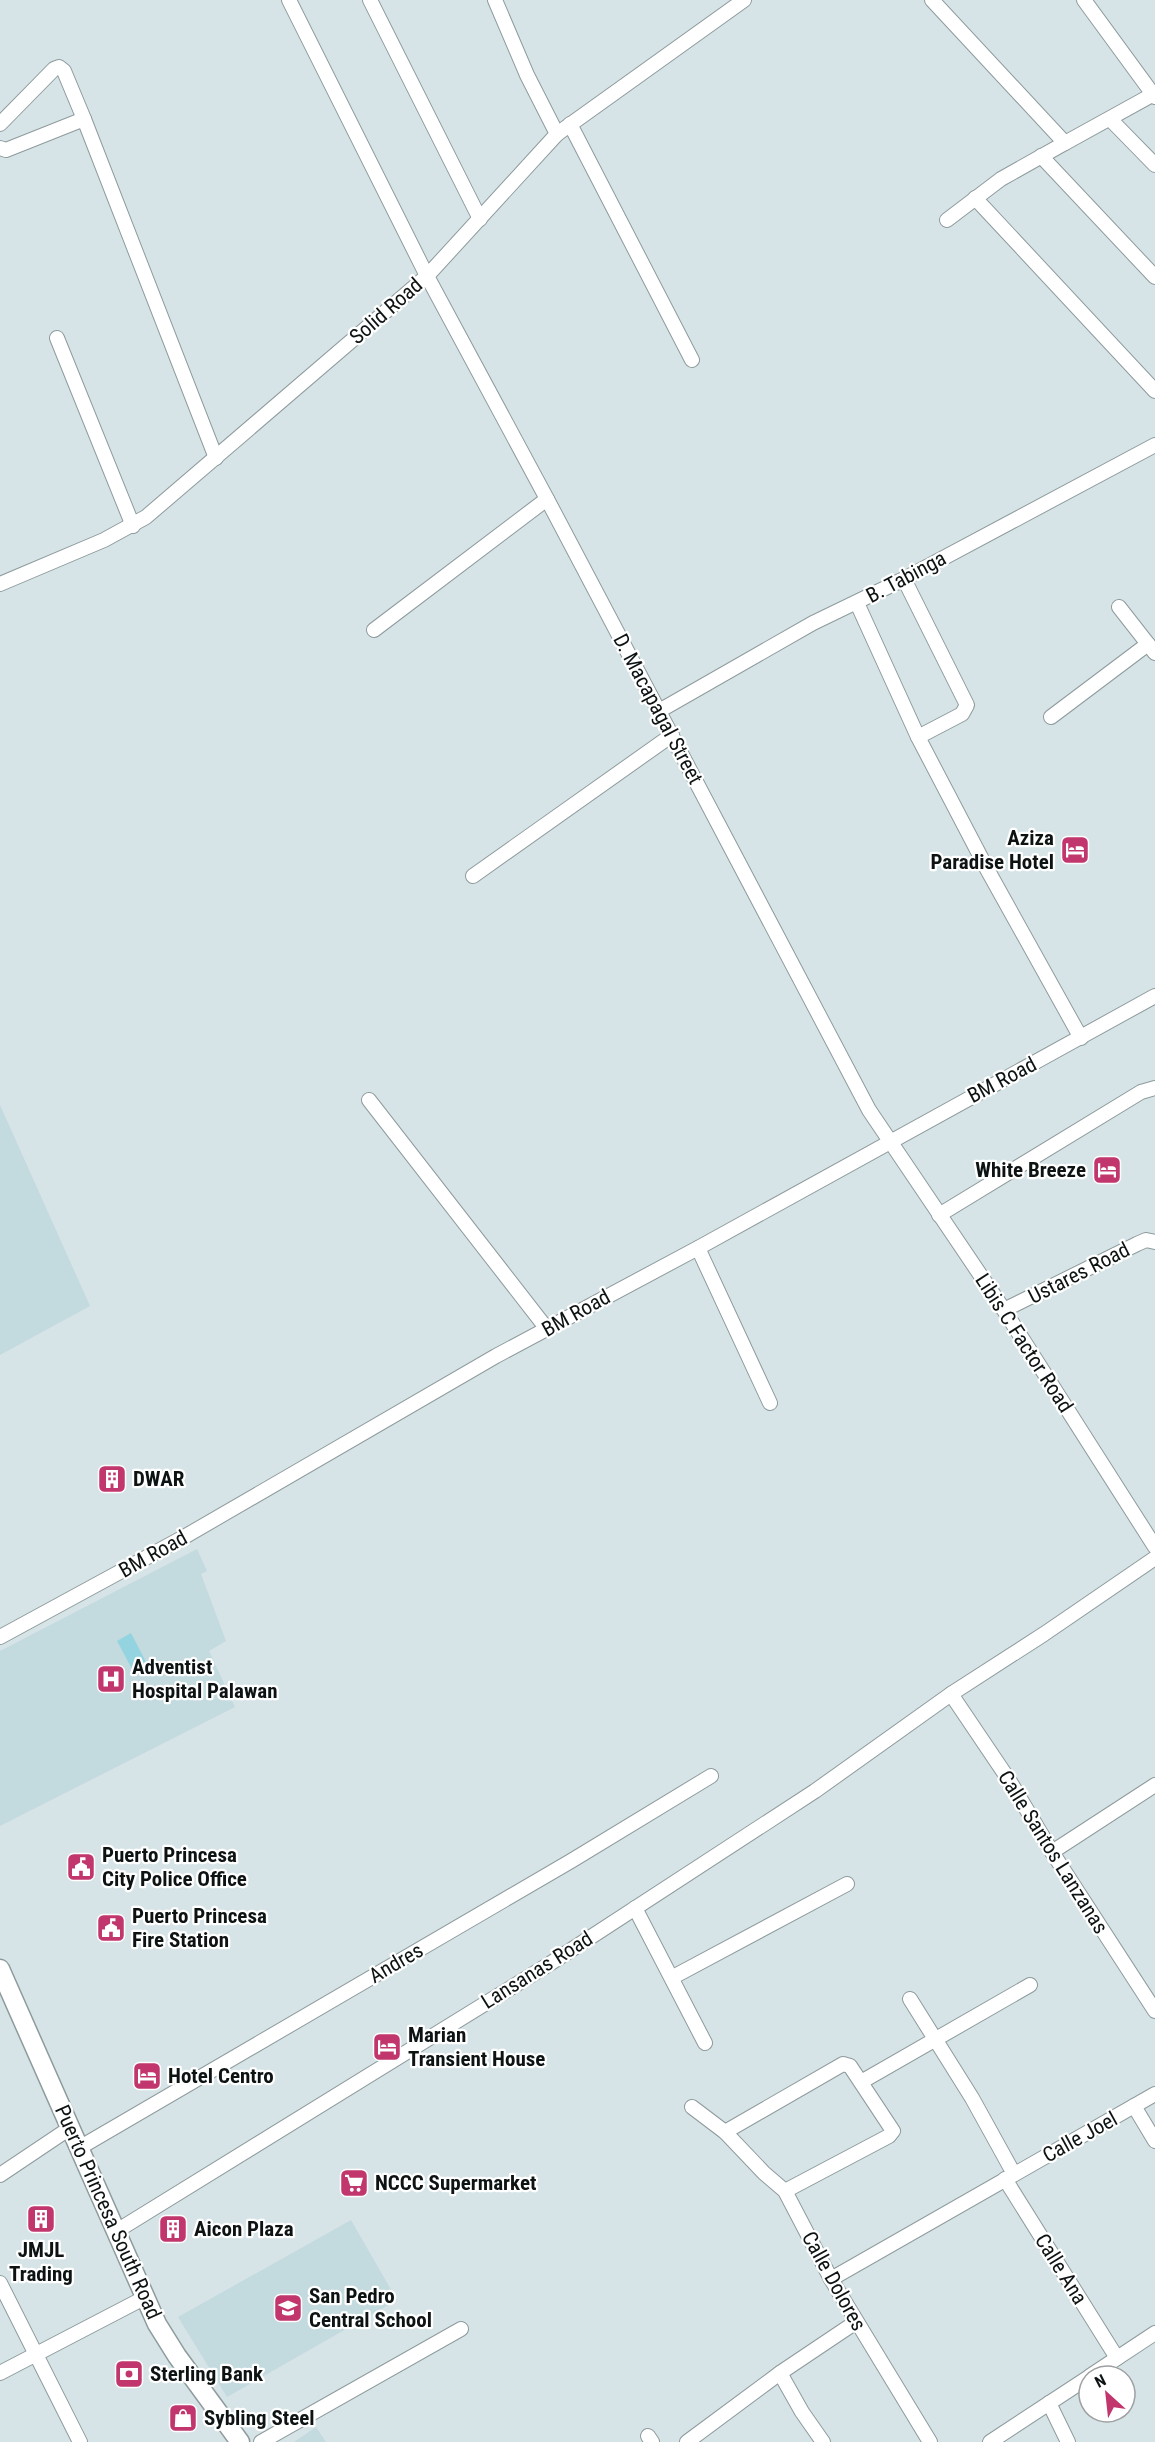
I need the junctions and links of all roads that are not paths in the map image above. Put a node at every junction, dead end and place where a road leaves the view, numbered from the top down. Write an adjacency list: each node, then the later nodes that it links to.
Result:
1 (289, 0): 20 (street, D. Macapagal Street)
2 (370, 0): 18 (street)
3 (495, 0): 12 (street)
4 (744, 0): 11 (street, Solid Road)
5 (932, 0): 13 (street)
6 (1084, 0): 7 (street)
7 (1154, 96): 9 (street)
8 (84, 119): 10 (street); 14 (street); 26 (street)
9 (1110, 119): 13 (street); 16 (street)
10 (0, 124)
11 (570, 124): 12 (street, Solid Road); 23 (street)
12 (557, 134): 18 (street, Solid Road)
13 (1065, 143): 15 (street)
14 (0, 148)
15 (1041, 156): 17 (street); 21 (street)
16 (1155, 165)
17 (975, 198): 19 (street); 24 (street)
18 (480, 219): 20 (street, Solid Road)
19 (947, 220)
20 (427, 276): 26 (street, Solid Road); 27 (street, D. Macapagal Street)
21 (1155, 278)
22 (57, 338): 28 (street)
23 (692, 360)
24 (1155, 391)
25 (1155, 445): 29 (street, B. Tabinga)
26 (216, 458): 28 (street, Solid Road)
27 (547, 499): 33 (street); 35 (street, D. Macapagal Street)
28 (133, 526): 30 (street, Solid Road)
29 (904, 579): 31 (street, B. Tabinga); 38 (street)
30 (0, 584)
31 (857, 603): 35 (street, B. Tabinga); 38 (street)
32 (1119, 607): 34 (street)
33 (374, 630)
34 (1151, 648): 36 (street)
35 (659, 711): 37 (street, D. Macapagal Street)
36 (1051, 717)
37 (672, 735): 39 (street); 44 (street, D. Macapagal Street)
38 (918, 737): 41 (street)
39 (473, 876)
40 (1155, 996): 41 (street, BM Road)
41 (1081, 1038): 44 (street, BM Road)
42 (1155, 1088): 45 (street)
43 (369, 1100): 49 (street)
44 (890, 1141): 45 (street, Libis C Factor Road); 47 (street, BM Road)
45 (939, 1215): 48 (street, Libis C Factor Road)
46 (1155, 1242): 48 (street, Ustares Road)
47 (698, 1248): 49 (street, BM Road); 50 (street)
48 (1004, 1310): 51 (street, Libis C Factor Road)
49 (547, 1329): 53 (street, BM Road)
50 (770, 1403)
51 (1155, 1547)
52 (1155, 1558): 54 (street, Lansanas Road)
53 (0, 1637)
54 (951, 1694): 57 (street, Calle Santos Lanzanas); 59 (street, Lansanas Road)
55 (711, 1776): 74 (street, Andres)
56 (1155, 1785): 57 (street)
57 (1052, 1851): 64 (street, Calle Santos Lanzanas)
58 (847, 1884): 61 (street)
59 (635, 1908): 61 (street); 78 (street, Lansanas Road)
60 (0, 1969): 71 (main road, Puerto Princesa South Road)
61 (673, 1977): 66 (street)
62 (1030, 1985): 65 (street)
63 (910, 1999): 65 (street, Calle Ana)
64 (1155, 2011)
65 (936, 2039): 67 (street); 76 (street, Calle Ana)
66 (705, 2043)
67 (861, 2082): 72 (street); 77 (street)
68 (1155, 2094): 69 (street, Calle Joel)
69 (1134, 2106): 73 (street); 76 (street, Calle Joel)
70 (693, 2107): 72 (street, Calle Dolores)
71 (70, 2128): 74 (main road, Puerto Princesa South Road); 75 (street)
72 (725, 2133): 77 (street, Calle Dolores)
73 (1155, 2141)
74 (79, 2148): 78 (main road, Puerto Princesa South Road)
75 (0, 2175)
76 (1010, 2176): 79 (street, Calle Joel); 86 (street, Calle Ana)
77 (785, 2191): 79 (street, Calle Dolores)
78 (115, 2232): 81 (main road, Puerto Princesa South Road)
79 (831, 2279): 82 (street, Calle Dolores)
80 (0, 2283): 85 (street)
81 (144, 2298): 85 (street); 93 (main road, Puerto Princesa South Road)
82 (856, 2322): 89 (street); 97 (street, Calle Dolores)
83 (461, 2329): 94 (street)
84 (1155, 2333): 86 (street)
85 (36, 2354): 88 (street); 92 (street)
86 (1117, 2358): 87 (street)
87 (1108, 2364)
88 (0, 2373)
89 (780, 2373): 95 (street); 96 (street)
90 (1077, 2385): 91 (street)
91 (1049, 2403): 98 (street); 99 (street)
92 (80, 2442)
93 (240, 2442)
94 (261, 2442)
95 (687, 2442)
96 (823, 2442)
97 (930, 2442)
98 (990, 2442)
99 (1068, 2442)

